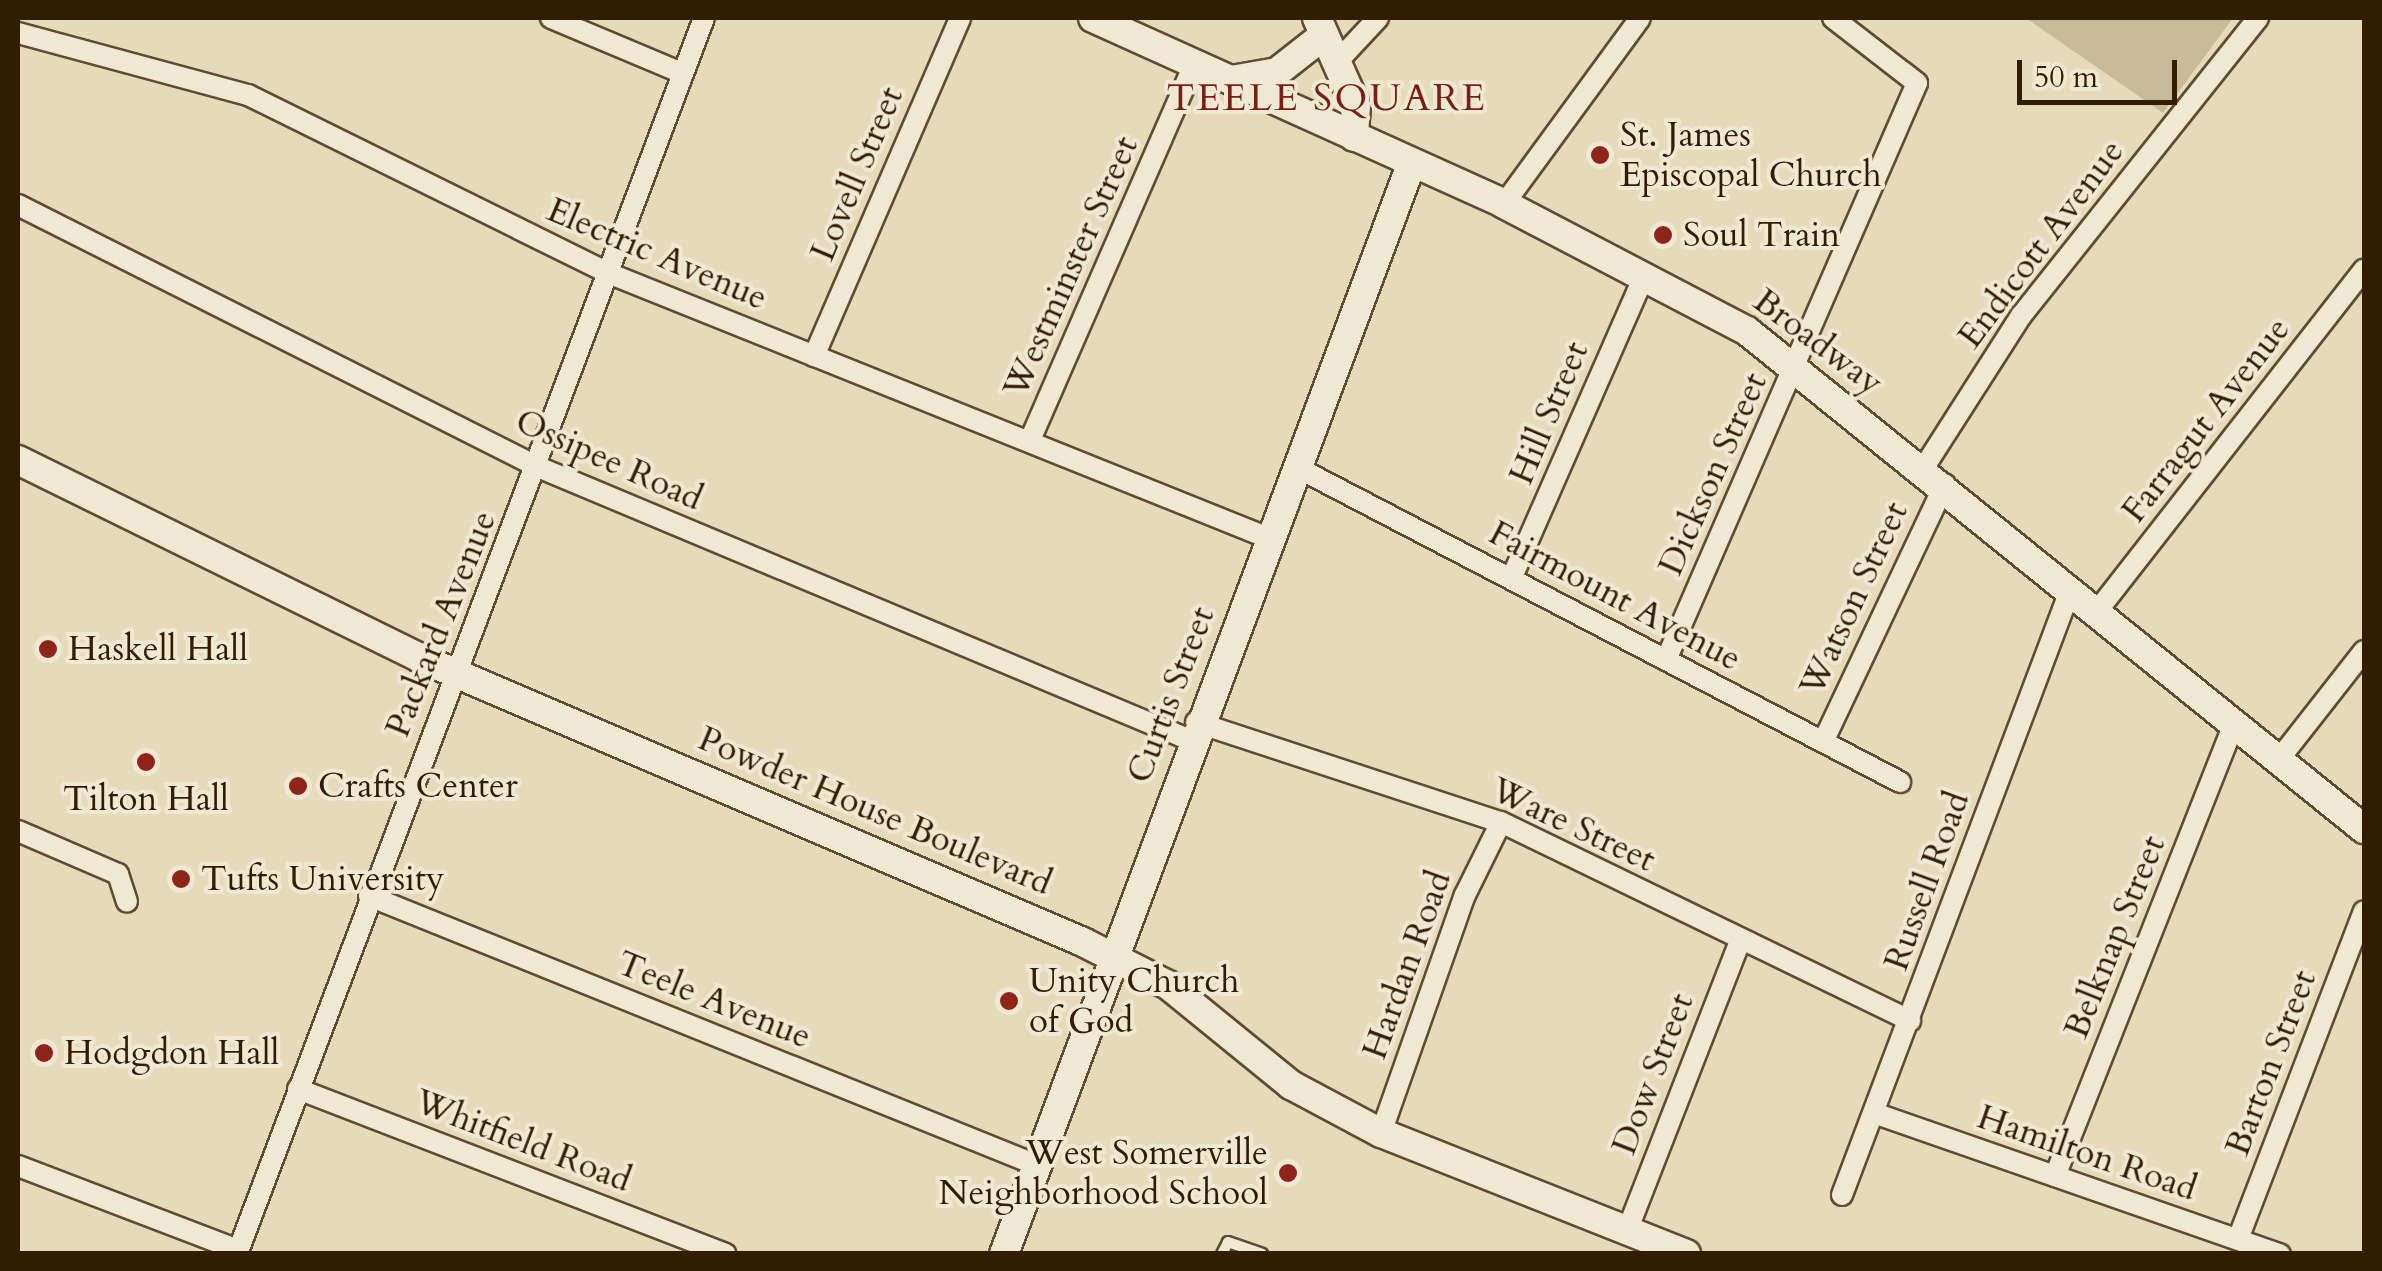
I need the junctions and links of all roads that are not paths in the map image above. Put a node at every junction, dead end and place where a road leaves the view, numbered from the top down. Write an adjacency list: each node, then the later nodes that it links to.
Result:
1 (551, 18): 13 (street)
2 (704, 18): 13 (street, Packard Avenue)
3 (960, 18): 22 (street, Lovell Street)
4 (1092, 18): 11 (main road, Broadway)
5 (1378, 18): 12 (street)
6 (1640, 18): 17 (street)
7 (1833, 18): 23 (street, Dickson Street)
8 (2258, 18): 28 (street, Endicott Avenue)
9 (1320, 26): 12 (main road); 14 (main road)
10 (18, 33): 20 (street, Electric Avenue)
11 (1195, 63): 14 (main road, Broadway); 24 (street, Westminster Street)
12 (1336, 63): 15 (main road)
13 (682, 73): 20 (street, Packard Avenue)
14 (1231, 80): 15 (main road, Broadway)
15 (1354, 137): 16 (main road, Broadway)
16 (1411, 164): 17 (main road, Broadway); 27 (main road, Curtis Street)
17 (1504, 204): 21 (main road, Broadway)
18 (18, 205): 26 (street, Ossipee Road)
19 (2364, 269): 32 (street, Farragut Avenue)
20 (608, 273): 22 (street, Electric Avenue); 26 (street, Packard Avenue)
21 (1645, 274): 23 (main road, Broadway); 30 (street, Hill Street)
22 (814, 356): 24 (street, Electric Avenue)
23 (1796, 369): 28 (main road, Broadway); 34 (street, Dickson Street)
24 (1030, 440): 29 (street, Electric Avenue)
25 (18, 460): 35 (main road, Powder House Boulevard)
26 (538, 468): 35 (street, Packard Avenue); 37 (street, Ossipee Road)
27 (1300, 468): 29 (main road, Curtis Street); 30 (street, Fairmount Avenue)
28 (1934, 476): 31 (main road, Broadway); 38 (street, Watson Street)
29 (1271, 540): 37 (main road, Curtis Street)
30 (1512, 577): 34 (street, Fairmount Avenue)
31 (2071, 588): 32 (main road, Broadway); 49 (street, Russell Road)
32 (2098, 610): 36 (main road, Broadway)
33 (2364, 652): 39 (street)
34 (1666, 660): 38 (street, Fairmount Avenue)
35 (458, 674): 44 (street, Packard Avenue); 48 (main road, Powder House Boulevard)
36 (2235, 722): 39 (main road, Broadway); 55 (street, Belknap Street)
37 (1193, 731): 41 (street, Ware Street); 48 (main road, Curtis Street)
38 (1824, 742): 40 (street, Fairmount Avenue)
39 (2280, 758): 42 (main road, Broadway)
40 (1900, 782)
41 (1501, 822): 47 (street, Ware Street); 52 (street, Hardan Road)
42 (2364, 829)
43 (18, 831): 45 (street)
44 (369, 896): 50 (street, Packard Avenue); 53 (street, Teele Avenue)
45 (128, 902)
46 (2364, 911): 58 (street, Barton Street)
47 (1740, 941): 49 (street, Ware Street); 57 (street, Dow Street)
48 (1110, 955): 52 (main road, Powder House Boulevard); 53 (main road, Curtis Street)
49 (1910, 1021): 51 (street, Russell Road)
50 (298, 1088): 59 (street, Packard Avenue); 60 (street, Whitfield Road)
51 (1874, 1114): 55 (street, Hamilton Road); 56 (street, Russell Road)
52 (1380, 1134): 57 (main road, Powder House Boulevard)
53 (1034, 1164): 61 (main road, Curtis Street)
54 (18, 1166): 59 (street)
55 (2054, 1176): 58 (street, Hamilton Road)
56 (1842, 1195)
57 (1627, 1231): 64 (main road, Powder House Boulevard)
58 (2238, 1239): 65 (street, Hamilton Road)
59 (237, 1252)
60 (724, 1254)
61 (1004, 1254)
62 (1222, 1254): 63 (lane)
63 (1262, 1254)
64 (1686, 1254)
65 (2280, 1254)

